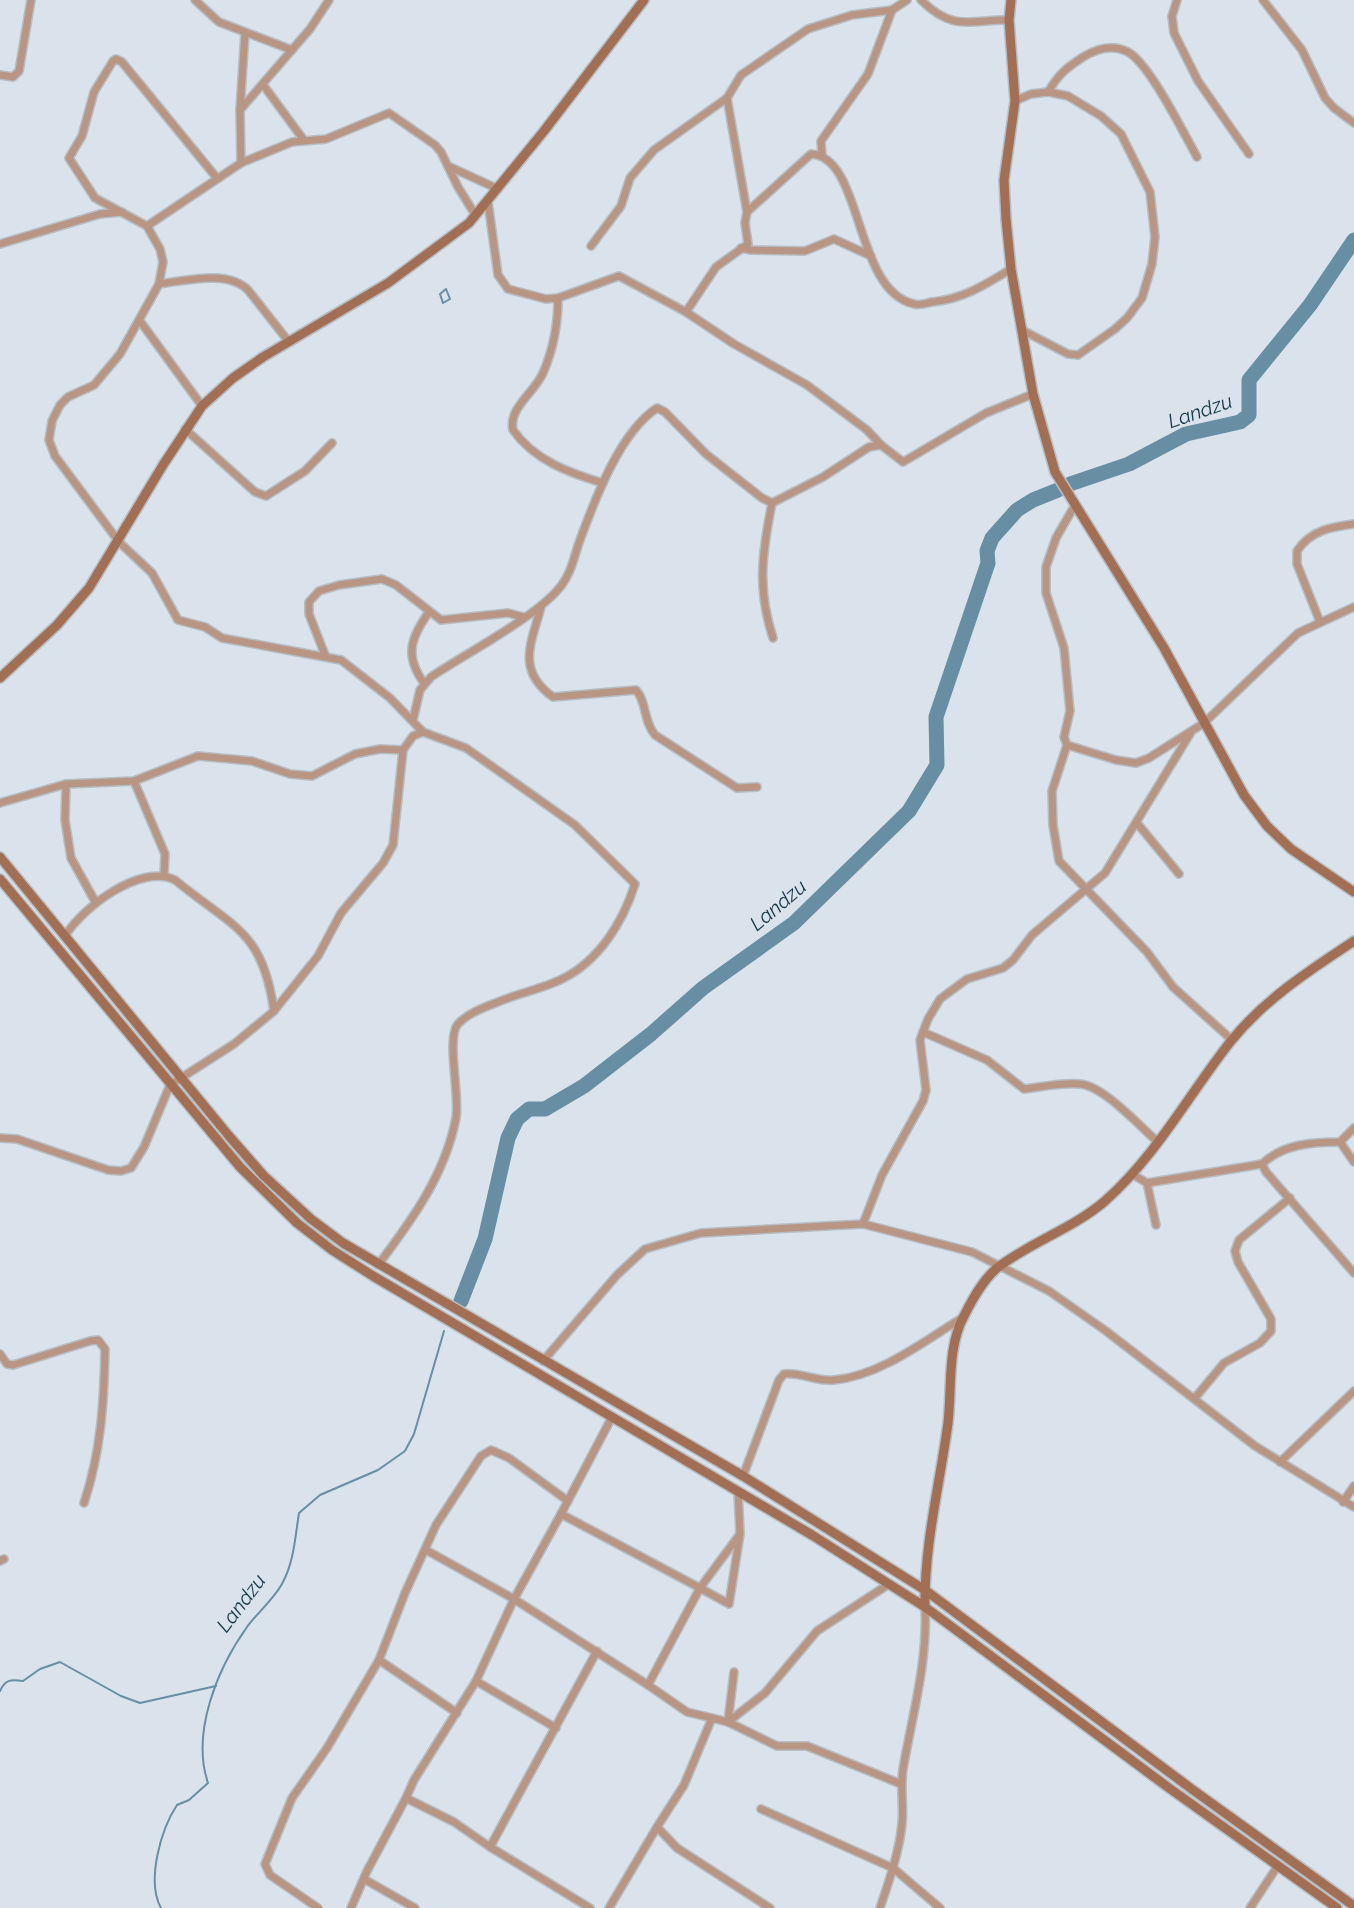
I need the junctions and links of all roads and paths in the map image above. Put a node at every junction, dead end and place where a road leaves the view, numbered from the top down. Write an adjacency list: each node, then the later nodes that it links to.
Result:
1 (31, 0): 14 (street)
2 (195, 0): 12 (street)
3 (329, 0): 13 (street)
4 (644, 0): 28 (street)
5 (907, 0): 10 (street)
6 (921, 0): 11 (street)
7 (1011, 0): 11 (street)
8 (1177, 0): 23 (street)
9 (1263, 0): 20 (street)
10 (892, 10): 17 (street); 22 (street)
11 (1009, 20): 18 (street)
12 (245, 33): 13 (street); 19 (street)
13 (292, 50): 15 (street)
14 (0, 75)
15 (264, 86): 19 (street); 21 (street)
16 (1048, 92): 18 (street); 24 (street); 43 (street)
17 (727, 98): 31 (street); 35 (street)
18 (1015, 101): 38 (street)
19 (240, 110): 25 (street)
20 (1354, 123)
21 (303, 140): 25 (street); 26 (street)
22 (822, 154): 31 (street); 37 (street)
23 (1250, 154)
24 (1197, 157)
25 (241, 163): 27 (street)
26 (448, 166): 28 (street); 32 (street)
27 (216, 177): 30 (street); 33 (street)
28 (498, 189): 29 (street)
29 (488, 202): 32 (street); 40 (street)
30 (123, 212): 33 (street); 34 (street)
31 (747, 212): 36 (street)
32 (476, 216): 44 (street)
33 (147, 226): 39 (street)
34 (0, 244)
35 (591, 246)
36 (741, 248): 37 (street); 41 (street)
37 (871, 256): 38 (street)
38 (1011, 269): 43 (street)
39 (159, 284): 42 (street); 44 (street)
40 (558, 298): 41 (street); 50 (street)
41 (686, 312): 49 (street)
42 (140, 321): 46 (street); 54 (street)
43 (1022, 330): 45 (street)
44 (289, 342): 46 (street)
45 (1033, 394): 49 (street); 52 (street)
46 (202, 406): 47 (street)
47 (185, 429): 48 (street); 54 (street)
48 (332, 443)
49 (881, 445): 51 (street)
50 (603, 483): 51 (street); 55 (street)
51 (772, 503): 60 (street)
52 (1074, 505): 65 (street); 68 (street)
53 (1354, 524): 59 (street)
54 (119, 542): 61 (street); 62 (street)
55 (541, 607): 58 (street); 72 (street)
56 (1354, 607): 59 (street)
57 (429, 612): 58 (street); 61 (street); 63 (street)
58 (524, 617): 63 (street)
59 (1320, 622): 65 (street)
60 (773, 638)
61 (325, 655): 64 (street)
62 (0, 678)
63 (424, 684): 64 (street)
64 (413, 720): 66 (street)
65 (1204, 723): 67 (street); 80 (street)
66 (423, 732): 69 (street); 100 (street)
67 (1190, 734): 68 (street); 74 (street)
68 (1067, 745): 79 (street)
69 (403, 750): 70 (street); 84 (street)
70 (134, 781): 71 (street); 77 (street)
71 (66, 784): 73 (street); 81 (street)
72 (757, 787)
73 (0, 803)
74 (1137, 823): 76 (street); 79 (street)
75 (0, 857): 82 (street)
76 (1179, 874)
77 (164, 875): 81 (street); 84 (street)
78 (0, 879): 88 (street)
79 (1086, 891): 85 (street); 86 (street)
80 (1354, 892)
81 (96, 903): 82 (street)
82 (65, 936): 87 (street)
83 (1354, 941): 86 (street)
84 (274, 1011): 87 (street)
85 (923, 1032): 91 (street); 98 (street)
86 (1232, 1040): 91 (street)
87 (181, 1077): 88 (street); 100 (street)
88 (170, 1085): 90 (street); 108 (street)
89 (1354, 1128): 92 (street)
90 (0, 1138)
91 (1158, 1142): 95 (street)
92 (1340, 1142): 93 (street); 94 (street)
93 (1354, 1162)
94 (1262, 1164): 96 (street); 97 (street)
95 (1132, 1174): 96 (street); 101 (street)
96 (1148, 1183): 99 (street)
97 (1290, 1198): 102 (street); 107 (street)
98 (862, 1224): 101 (street); 105 (street)
99 (1156, 1225)
100 (378, 1265): 105 (street)
101 (1000, 1266): 103 (street); 107 (street)
102 (1354, 1273)
103 (963, 1318): 110 (street); 122 (street)
104 (0, 1354): 115 (street)
105 (543, 1361): 110 (street)
106 (1354, 1391): 109 (street)
107 (1194, 1399): 109 (street)
108 (612, 1417): 112 (street); 113 (street)
109 (1280, 1462): 114 (street)
110 (743, 1476): 122 (street)
111 (1354, 1486): 114 (street)
112 (738, 1491): 118 (street); 120 (street)
113 (568, 1501): 117 (street); 119 (street)
114 (1343, 1502): 116 (street)
115 (84, 1503)
116 (1354, 1507)
117 (561, 1514): 121 (street); 123 (street)
118 (740, 1534): 121 (street); 121 (street)
119 (426, 1550): 123 (street); 126 (street)
120 (889, 1584): 124 (street); 132 (street)
121 (700, 1588): 129 (street)
122 (925, 1590): 124 (street); 142 (street)
123 (514, 1599): 125 (street); 128 (street)
124 (925, 1607): 134 (street); 139 (street)
125 (597, 1651): 129 (street); 133 (street)
126 (379, 1660): 130 (street); 143 (street)
127 (734, 1672): 132 (street)
128 (476, 1681): 130 (street); 133 (street)
129 (648, 1685): 131 (street)
130 (457, 1713): 135 (street)
131 (712, 1718): 132 (street); 137 (street)
132 (728, 1722): 134 (street)
133 (556, 1728): 138 (street)
134 (901, 1784): 140 (street)
135 (406, 1798): 138 (street); 141 (street)
136 (761, 1809): 140 (street)
137 (657, 1827): 147 (street); 148 (street)
138 (490, 1846): 146 (street)
139 (1278, 1867): 151 (street); 152 (street)
140 (893, 1868): 149 (street); 150 (street)
141 (364, 1879): 144 (street); 145 (street)
142 (1354, 1906)
143 (318, 1908)
144 (351, 1908)
145 (415, 1908)
146 (590, 1908)
147 (609, 1908)
148 (770, 1908)
149 (880, 1908)
150 (940, 1908)
151 (1250, 1908)
152 (1337, 1908)

